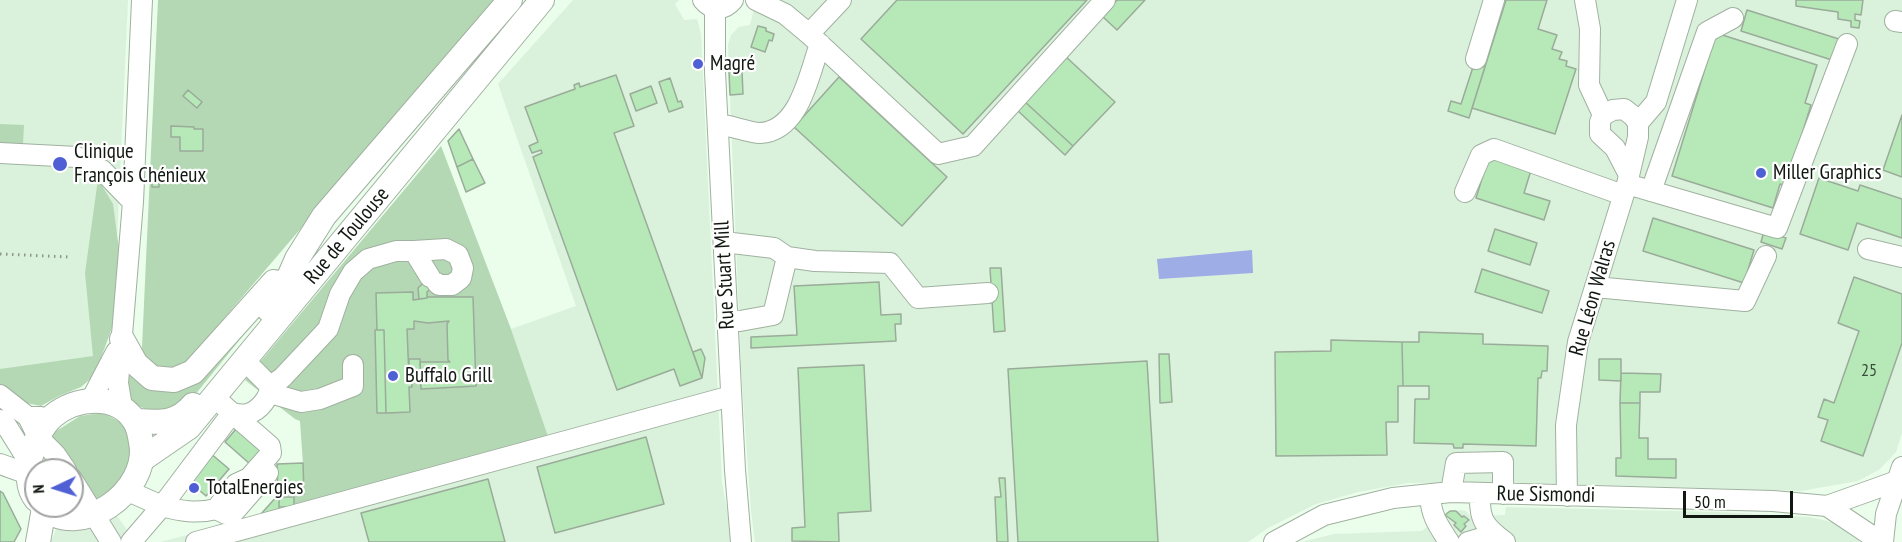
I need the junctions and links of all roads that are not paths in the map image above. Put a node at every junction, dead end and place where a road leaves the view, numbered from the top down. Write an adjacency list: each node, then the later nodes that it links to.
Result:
1 (142, 0): 22 (street)
2 (510, 0): 29 (main road, Rue de Toulouse)
3 (542, 0): 34 (main road, Rue de Toulouse)
4 (756, 0): 12 (street)
5 (841, 0): 12 (street)
6 (1105, 0): 12 (street)
7 (1494, 0): 14 (street)
8 (1585, 0): 15 (street)
9 (1687, 0): 16 (street)
10 (717, 3): 17 (street, Rue Stuart Mill)
11 (1733, 18): 20 (street)
12 (814, 39): 17 (street)
13 (1847, 44): 20 (street)
14 (1476, 59)
15 (1603, 115): 16 (street); 19 (street)
16 (1638, 123): 19 (street, Rue Léon Walras)
17 (718, 124): 23 (street, Rue Stuart Mill)
18 (0, 153): 22 (street)
19 (1626, 184): 20 (street); 21 (street); 30 (street, Rue Léon Walras)
20 (1651, 191)
21 (1465, 192)
22 (133, 202): 33 (street)
23 (724, 242): 27 (street); 32 (street, Rue Stuart Mill)
24 (1868, 249): 28 (street)
25 (414, 251): 25 (street); 36 (street)
26 (1766, 256): 30 (street)
27 (786, 257): 31 (street); 32 (street)
28 (1902, 257)
29 (297, 259): 33 (main road); 42 (main road, Rue de Toulouse)
30 (1595, 287): 57 (street, Rue Léon Walras)
31 (988, 293)
32 (728, 320): 39 (street, Rue Stuart Mill)
33 (123, 339): 40 (street); 42 (street)
34 (244, 360): 36 (street); 38 (main road, Rue de Toulouse)
35 (353, 365): 36 (street)
36 (270, 390): 41 (street)
37 (0, 395): 44 (street)
38 (214, 396): 41 (street); 48 (main road, Rue de Toulouse)
39 (731, 396): 69 (street); 70 (street, Rue Stuart Mill)
40 (91, 400): 42 (main road); 44 (main road)
41 (232, 413): 58 (street); 58 (street)
42 (128, 414): 48 (main road)
43 (3, 422): 44 (street); 47 (street)
44 (33, 427): 45 (main road); 46 (street)
45 (30, 458)
46 (58, 458)
47 (24, 459)
48 (141, 460): 60 (main road)
49 (0, 464): 50 (street)
50 (24, 467)
51 (1900, 474): 59 (street, Rue Sismondi); 74 (street)
52 (1451, 492): 54 (street, Rue Sismondi); 55 (street); 56 (street, Rue Sismondi)
53 (84, 493): 60 (street)
54 (1480, 494): 55 (street, Rue Sismondi); 63 (street)
55 (1503, 494): 57 (street, Rue Sismondi)
56 (1430, 495): 71 (street, Rue Sismondi); 72 (street)
57 (1568, 496): 59 (street, Rue Sismondi)
58 (162, 506): 60 (street); 68 (street)
59 (1827, 506): 74 (street, Rue Sismondi)
60 (97, 509): 61 (main road); 65 (main road); 66 (street); 67 (street)
61 (84, 511)
62 (40, 518): 64 (main road)
63 (1500, 538): 73 (street)
64 (38, 542)
65 (54, 542)
66 (109, 542)
67 (116, 542)
68 (132, 542)
69 (196, 542)
70 (741, 542)
71 (1274, 542)
72 (1449, 542)
73 (1468, 542)
74 (1882, 542)

